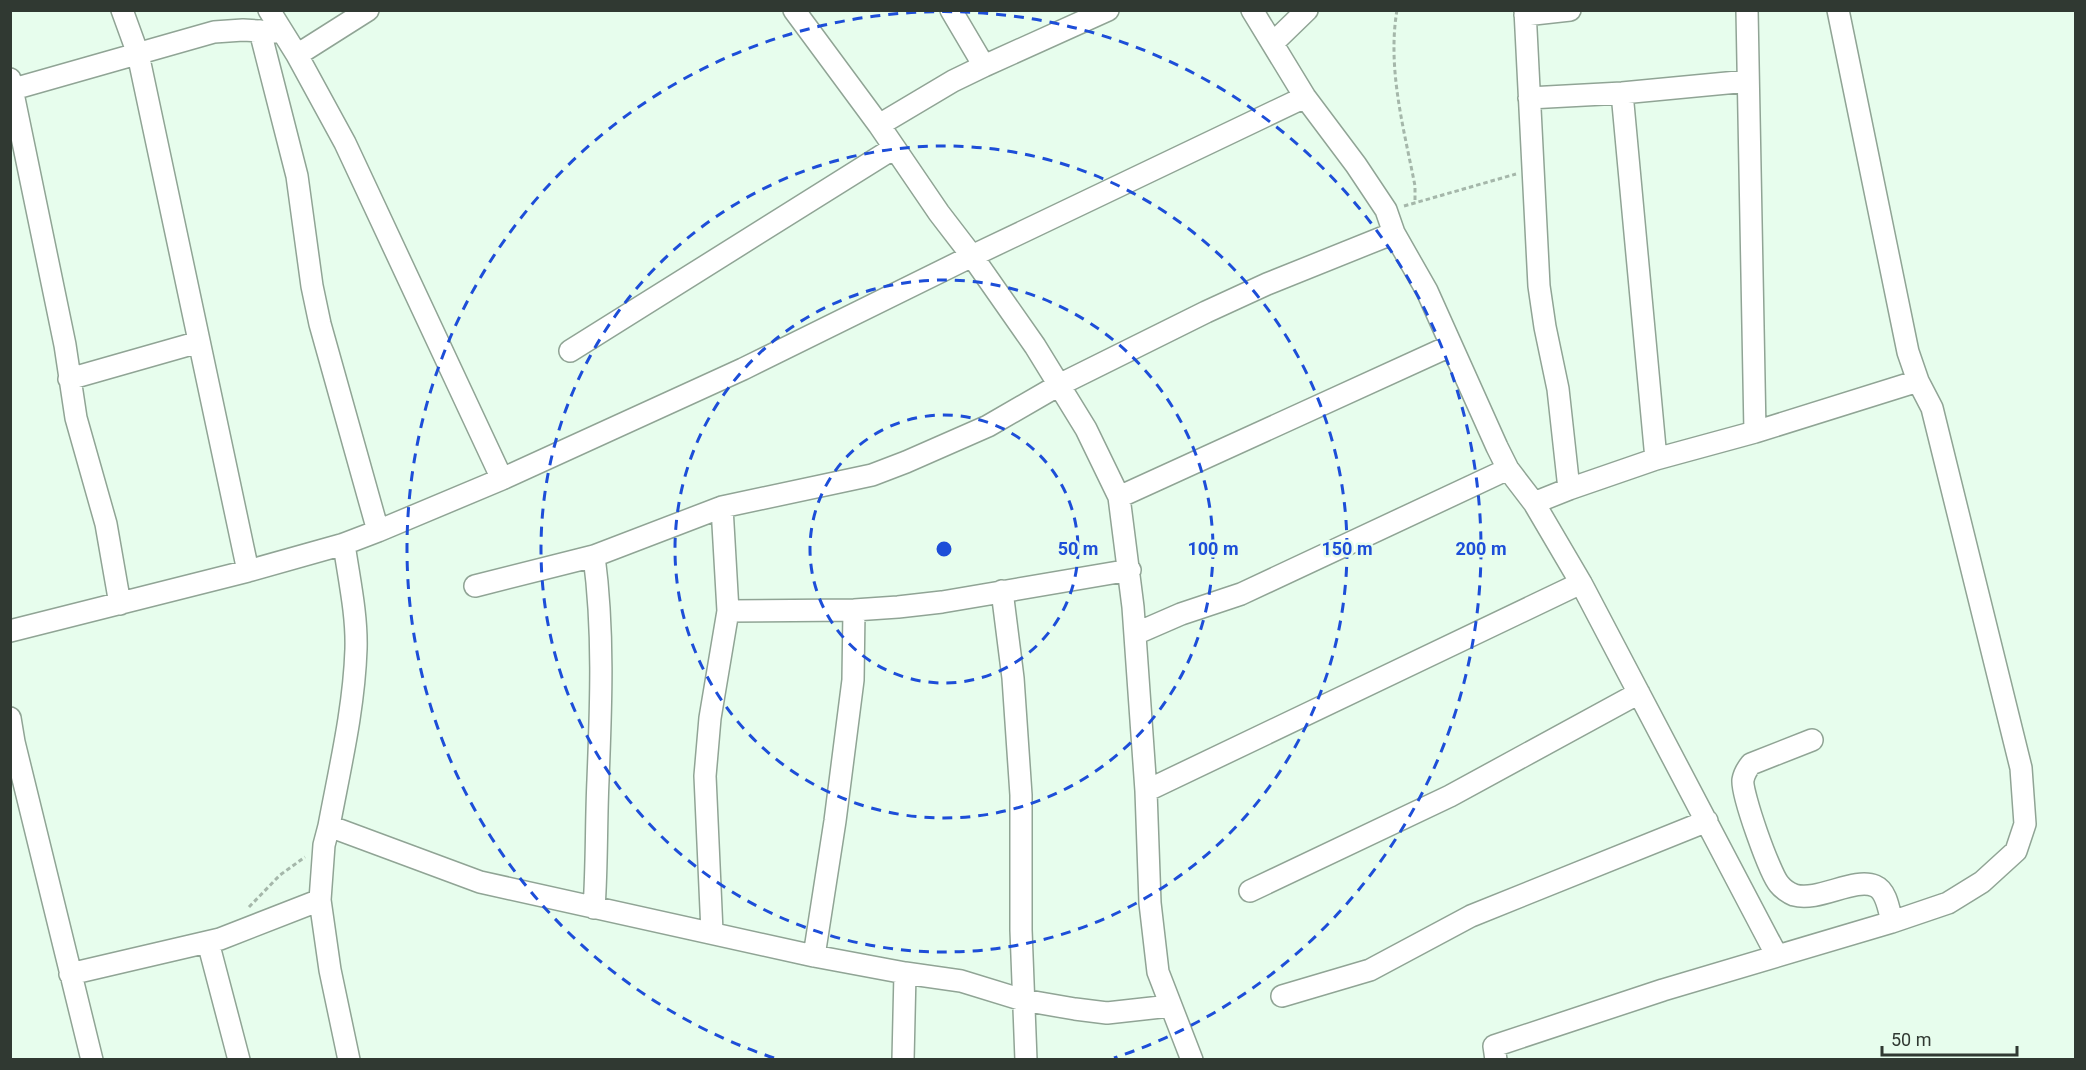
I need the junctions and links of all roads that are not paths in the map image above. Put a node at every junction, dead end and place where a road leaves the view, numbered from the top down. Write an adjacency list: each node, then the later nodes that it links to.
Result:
1 (122, 10): 16 (street)
2 (269, 10): 14 (street)
3 (368, 10): 17 (street)
4 (794, 10): 24 (street)
5 (951, 10): 18 (street)
6 (1108, 10): 18 (street)
7 (1252, 10): 15 (street)
8 (1307, 10): 15 (street)
9 (1570, 10): 12 (street)
10 (1747, 10): 19 (street)
11 (1838, 10): 32 (street)
12 (1525, 13): 23 (street)
13 (261, 31): 14 (street); 16 (street); 42 (street)
14 (284, 32): 17 (street)
15 (1273, 43): 22 (street)
16 (138, 54): 20 (street); 28 (street)
17 (297, 55): 37 (street)
18 (984, 66): 24 (street)
19 (1748, 81): 21 (street); 34 (street)
20 (11, 86): 31 (street)
21 (1622, 93): 23 (street); 35 (street)
22 (1305, 98): 26 (street); 27 (street)
23 (1529, 98): 38 (street)
24 (879, 125): 25 (street)
25 (894, 148): 27 (street); 30 (street)
26 (1394, 232): 29 (street); 33 (street)
27 (972, 256): 33 (street); 37 (street)
28 (199, 342): 31 (street); 46 (street)
29 (1450, 346): 36 (street); 39 (street)
30 (570, 351)
31 (69, 379): 50 (street)
32 (1918, 381): 34 (street); 65 (street)
33 (1059, 385): 39 (street); 41 (street)
34 (1755, 432): 35 (street)
35 (1656, 459): 38 (street)
36 (1508, 469): 40 (street); 54 (street)
37 (502, 479): 42 (street)
38 (1569, 489): 40 (street)
39 (1119, 497): 45 (street)
40 (1534, 503): 47 (street)
41 (723, 507): 44 (street); 51 (street)
42 (378, 531): 43 (street)
43 (345, 544): 46 (street); 61 (street)
44 (594, 556): 48 (street); 64 (street)
45 (1130, 570): 49 (street); 54 (street)
46 (248, 571): 50 (street)
47 (1581, 583): 55 (street); 59 (street)
48 (475, 586)
49 (1002, 591): 52 (street); 73 (street)
50 (120, 604): 53 (street)
51 (728, 610): 52 (street); 66 (street)
52 (854, 610): 68 (street)
53 (10, 631)
54 (1135, 634): 59 (street)
55 (1639, 693): 60 (street); 62 (street)
56 (10, 718): 58 (street)
57 (1812, 740): 65 (street)
58 (12, 741): 71 (street)
59 (1146, 791): 74 (street)
60 (1707, 821): 69 (street); 72 (street)
61 (326, 836): 63 (street); 64 (street)
62 (1250, 891)
63 (320, 900): 67 (street); 77 (street)
64 (594, 908): 66 (street)
65 (1892, 922): 69 (street)
66 (712, 932): 68 (street)
67 (208, 942): 71 (street); 76 (street)
68 (813, 956): 70 (street)
69 (1777, 956): 81 (street)
70 (905, 973): 73 (street); 78 (street)
71 (70, 974): 75 (street)
72 (1282, 996)
73 (1023, 1000): 74 (street); 79 (street)
74 (1170, 1006): 80 (street)
75 (92, 1059)
76 (239, 1059)
77 (349, 1059)
78 (903, 1059)
79 (1026, 1059)
80 (1192, 1059)
81 (1496, 1059)

